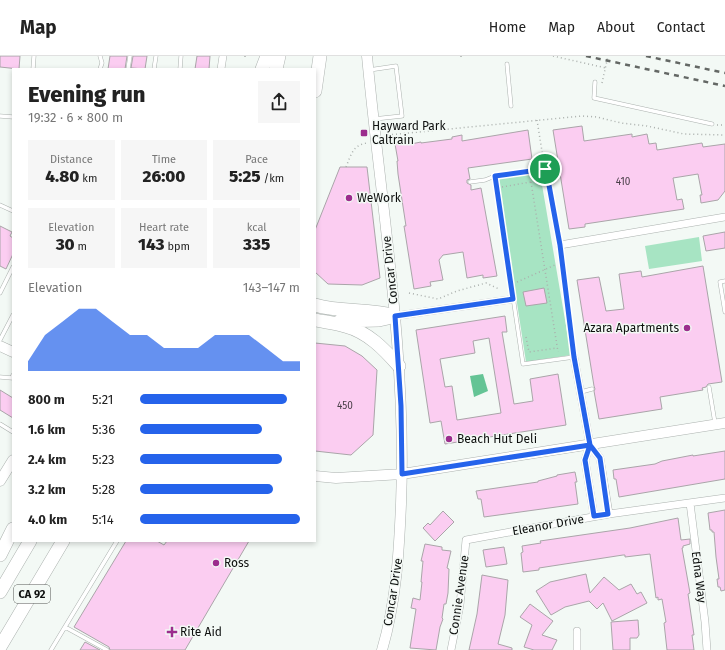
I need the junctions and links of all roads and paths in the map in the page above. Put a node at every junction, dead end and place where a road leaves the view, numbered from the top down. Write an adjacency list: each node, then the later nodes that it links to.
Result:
1 (34, 56): 15 (lane)
2 (100, 56): 16 (lane)
3 (130, 56): 17 (lane)
4 (156, 56): 18 (lane)
5 (181, 56): 19 (lane)
6 (223, 56): 20 (street)
7 (267, 56): 21 (highway)
8 (279, 56): 22 (highway)
9 (314, 56): 23 (highway)
10 (320, 56): 27 (highway)
11 (367, 56): 25 (main road, Concar Drive)
12 (553, 56): 24 (path)
13 (608, 56): 24 (path)
14 (507, 64): 29 (lane)
15 (32, 68)
16 (100, 68)
17 (128, 68)
18 (154, 68)
19 (180, 68)
20 (221, 68)
21 (262, 68)
22 (276, 68)
23 (312, 68)
24 (606, 68): 28 (path)
25 (368, 70): 32 (main road, Concar Drive); 32 (lane)
26 (595, 82): 28 (lane)
27 (316, 84)
28 (594, 91): 34 (lane)
29 (511, 106)
30 (0, 116): 31 (lane)
31 (12, 116)
32 (373, 119): 60 (main road, Concar Drive)
33 (537, 120): 35 (path); 36 (path); 39 (path)
34 (712, 124)
35 (388, 134)
36 (725, 135)
37 (368, 143): 38 (path)
38 (346, 167)
39 (545, 169): 40 (lane); 48 (lane)
40 (495, 176): 42 (lane); 57 (lane)
41 (542, 180): 43 (path)
42 (470, 182)
43 (531, 182): 44 (path); 51 (path)
44 (502, 187)
45 (0, 205): 46 (lane)
46 (12, 211)
47 (725, 217): 48 (street)
48 (560, 245): 69 (lane)
49 (555, 265): 51 (path)
50 (12, 269): 55 (lane)
51 (545, 270): 52 (path); 66 (path)
52 (516, 275)
53 (725, 281): 59 (lane)
54 (499, 289): 56 (path)
55 (0, 293)
56 (410, 293)
57 (513, 299): 60 (street); 69 (lane)
58 (316, 305): 60 (highway)
59 (725, 312)
60 (395, 316): 61 (highway); 70 (main road, Concar Drive)
61 (316, 321): 70 (highway)
62 (11, 325): 64 (lane)
63 (526, 337): 66 (path)
64 (0, 340)
65 (0, 346): 67 (main road)
66 (557, 348): 68 (path)
67 (12, 352)
68 (558, 352)
69 (574, 357): 75 (street)
70 (399, 366): 81 (main road, Concar Drive)
71 (0, 377): 72 (lane)
72 (12, 378)
73 (709, 387): 77 (lane)
74 (592, 389): 75 (lane)
75 (581, 392): 79 (street)
76 (0, 424): 78 (lane)
77 (720, 424): 79 (main road)
78 (12, 431)
79 (590, 445): 81 (main road); 86 (street); 87 (street)
80 (12, 462): 83 (main road)
81 (402, 474): 82 (main road); 100 (main road, Concar Drive)
82 (316, 476)
83 (0, 481)
84 (725, 498): 85 (street, Eleanor Drive)
85 (690, 503): 86 (street, Eleanor Drive); 103 (street, Edna Way)
86 (608, 514): 87 (street, Eleanor Drive)
87 (594, 516): 89 (street, Eleanor Drive)
88 (12, 531): 93 (highway)
89 (466, 540): 101 (street, Connie Avenue)
90 (29, 542): 94 (highway, CA 92)
91 (62, 542): 97 (highway, CA 92)
92 (116, 542): 95 (lane)
93 (0, 555)
94 (0, 592)
95 (65, 626): 98 (lane); 99 (lane)
96 (577, 631): 102 (street)
97 (0, 648)
98 (51, 650)
99 (106, 650)
100 (382, 650)
101 (451, 650)
102 (577, 650)
103 (707, 650)

